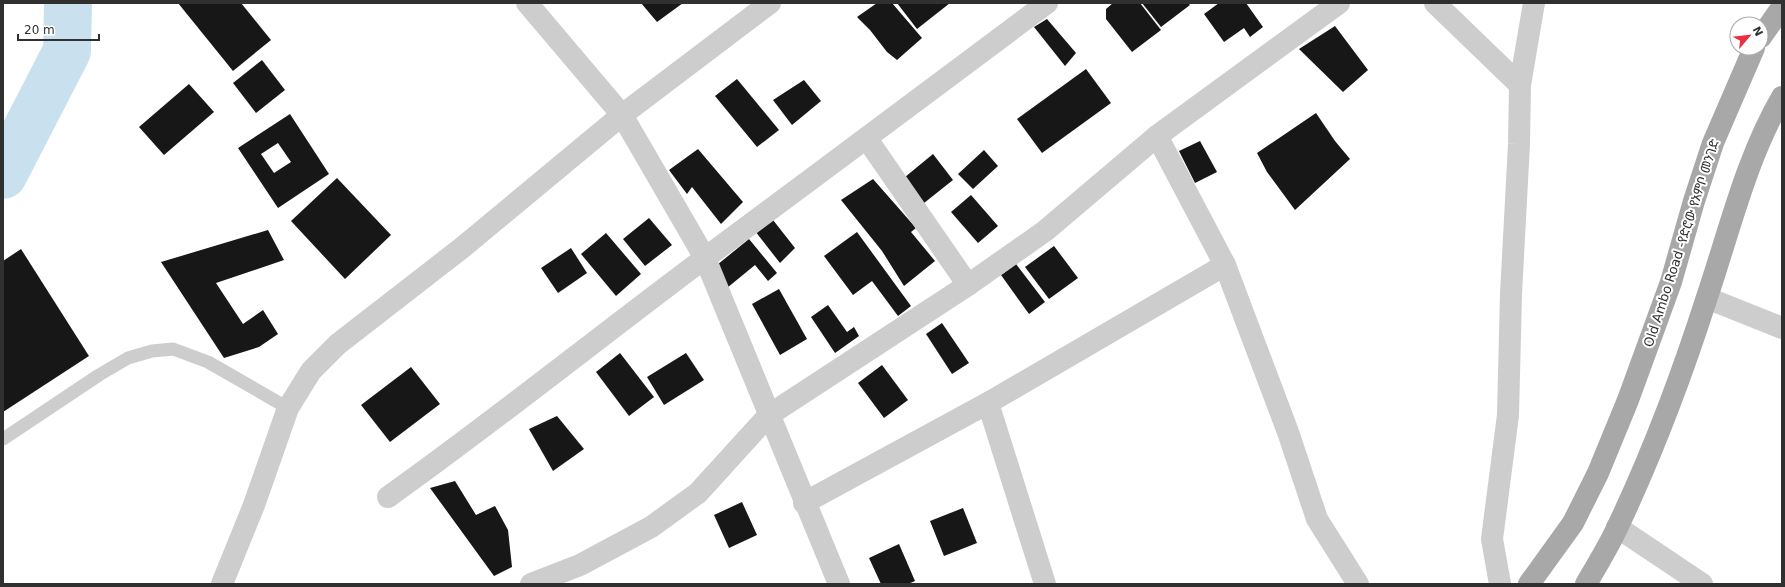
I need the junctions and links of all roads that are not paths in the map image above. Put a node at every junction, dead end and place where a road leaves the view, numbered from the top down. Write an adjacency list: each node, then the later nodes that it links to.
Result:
1 (770, 3): 12 (street)
2 (1047, 3): 14 (street)
3 (1339, 3): 13 (street)
4 (1435, 3): 10 (street)
5 (1534, 3): 10 (street)
6 (531, 4): 12 (street)
7 (1782, 7): 8 (main road)
8 (1769, 26)
9 (1751, 56): 33 (main road, Old Ambo Road -የድሮው የአምቦ መንገድ)
10 (1520, 85): 32 (street)
11 (1782, 97): 18 (main road)
12 (622, 115): 15 (street); 21 (street)
13 (1157, 136): 16 (street); 17 (street)
14 (867, 139): 15 (street); 17 (street)
15 (705, 258): 22 (street); 24 (street)
16 (1225, 265): 20 (street); 31 (street)
17 (968, 285): 22 (street)
18 (1707, 298): 19 (street); 26 (main road)
19 (1782, 328)
20 (988, 403): 25 (street); 30 (street)
21 (288, 408): 23 (lane); 27 (street)
22 (768, 415): 25 (street); 28 (street)
23 (3, 439)
24 (388, 497)
25 (804, 502): 29 (street)
26 (1617, 527): 34 (main road); 35 (street)
27 (222, 584)
28 (531, 584)
29 (839, 584)
30 (1045, 584)
31 (1358, 584)
32 (1500, 584)
33 (1529, 584)
34 (1586, 584)
35 (1702, 584)

